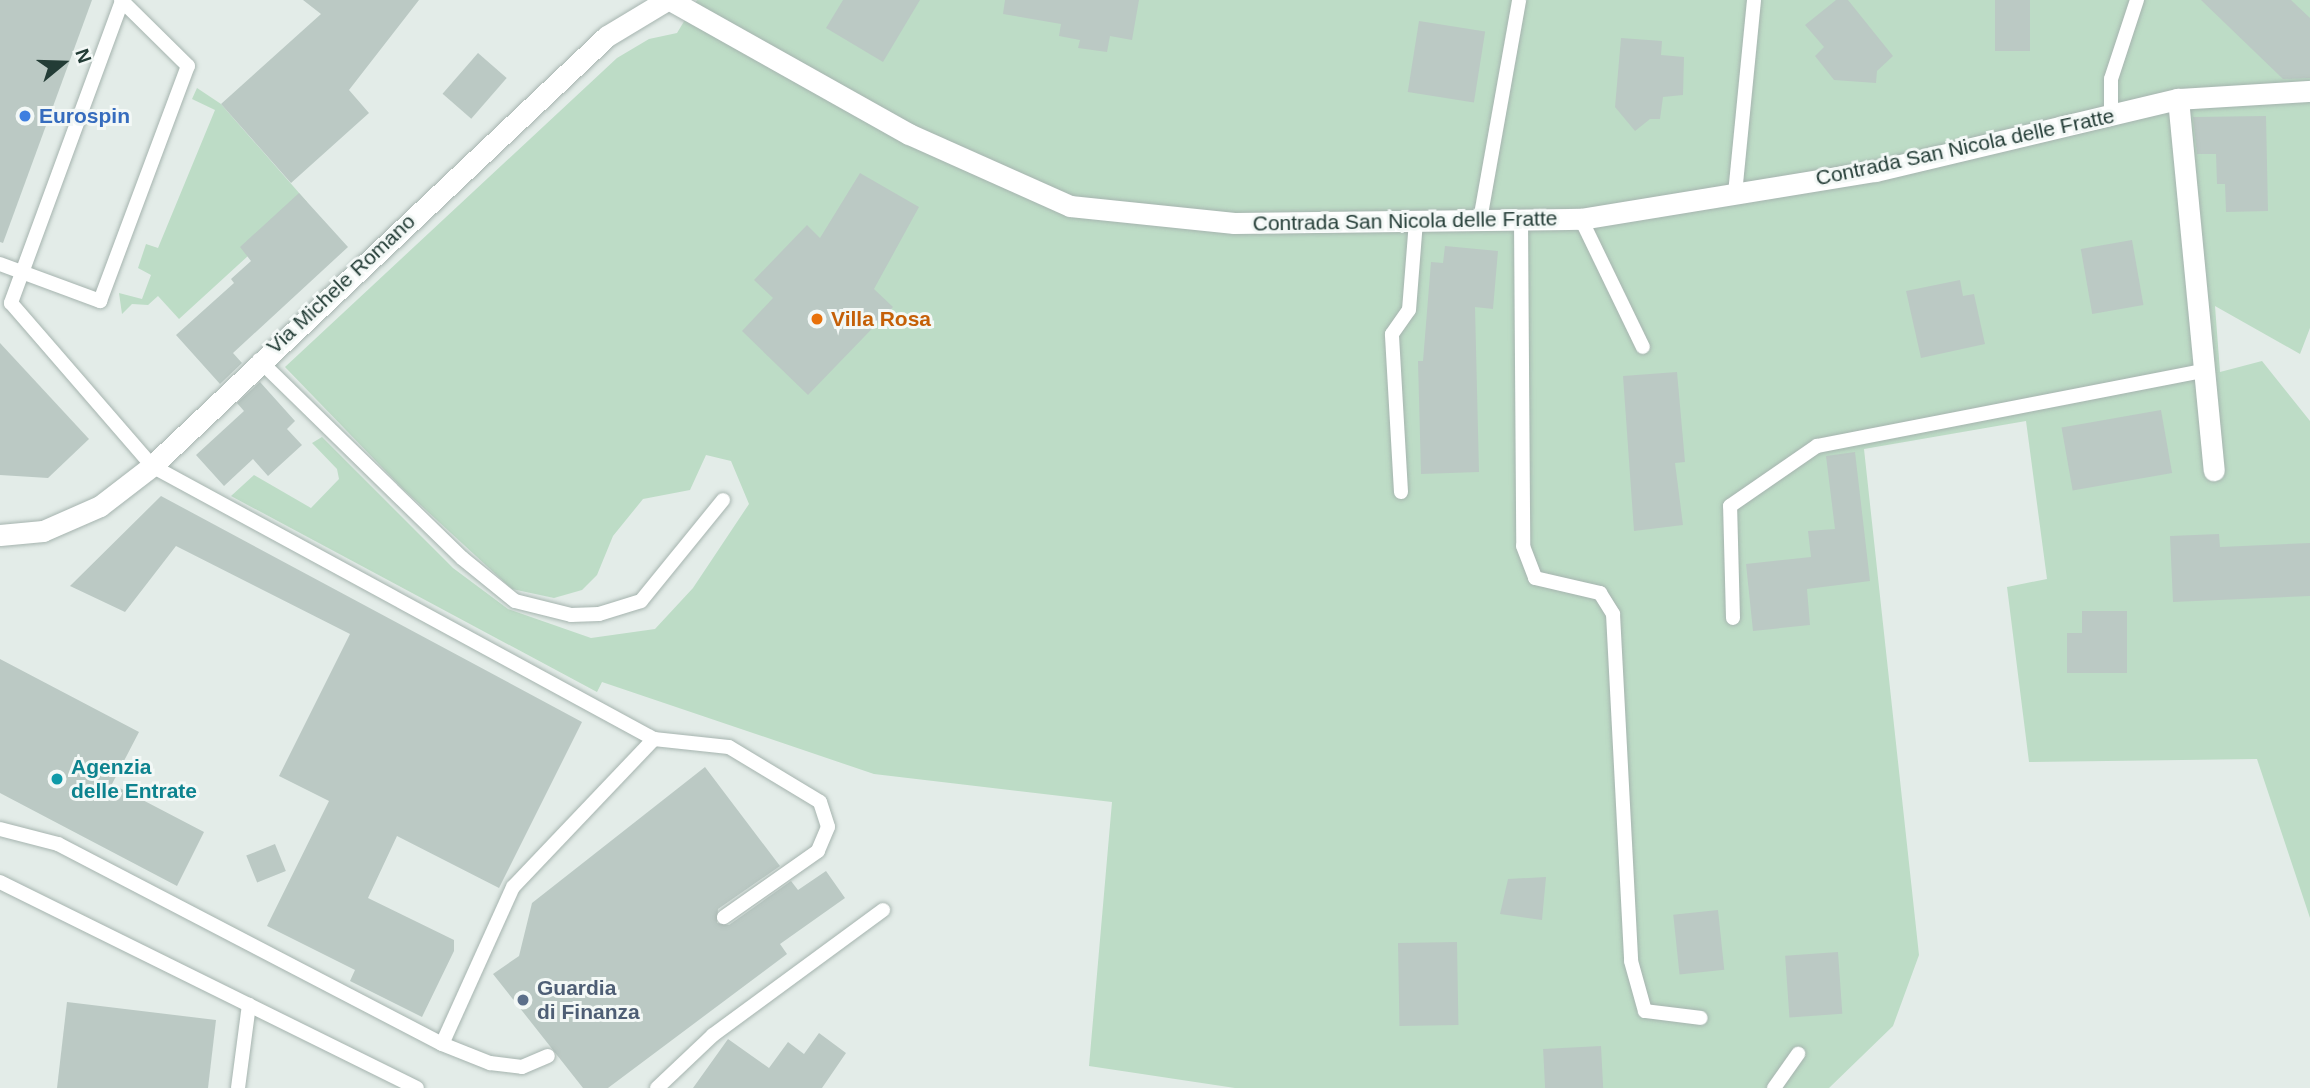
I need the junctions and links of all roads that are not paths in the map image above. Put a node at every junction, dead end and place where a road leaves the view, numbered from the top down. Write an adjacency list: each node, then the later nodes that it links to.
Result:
1 (122, 0): 15 (lane); 15 (lane)
2 (668, 0): 13 (street, Contrada San Nicola delle Fratte); 17 (street, Via Michele Romano)
3 (1519, 0): 11 (lane)
4 (1754, 0): 9 (lane)
5 (2137, 0): 8 (lane)
6 (2310, 91): 7 (street, Contrada San Nicola delle Fratte)
7 (2178, 99): 8 (street, Contrada San Nicola delle Fratte); 18 (street)
8 (2111, 115): 9 (street, Contrada San Nicola delle Fratte)
9 (1735, 194): 10 (street, Contrada San Nicola delle Fratte)
10 (1581, 219): 12 (street, Contrada San Nicola delle Fratte); 16 (lane)
11 (1480, 220): 12 (street, Contrada San Nicola delle Fratte); 13 (street, Contrada San Nicola delle Fratte)
12 (1521, 220): 31 (lane)
13 (1416, 221): 21 (lane)
14 (0, 264): 15 (lane)
15 (22, 272): 19 (lane)
16 (1643, 347)
17 (259, 360): 19 (street, Via Michele Romano); 22 (lane)
18 (2204, 371): 20 (street); 24 (lane)
19 (152, 466): 23 (street, Via Michele Romano); 25 (lane)
20 (2214, 470)
21 (1401, 492)
22 (723, 500)
23 (0, 535)
24 (1733, 618)
25 (654, 739): 29 (lane); 32 (lane)
26 (0, 829): 32 (lane)
27 (0, 883): 30 (lane)
28 (883, 910): 37 (lane)
29 (724, 917)
30 (249, 1005): 35 (lane); 36 (lane)
31 (1701, 1018)
32 (442, 1044): 34 (lane)
33 (1798, 1054): 38 (lane)
34 (548, 1056)
35 (238, 1088)
36 (417, 1088)
37 (657, 1088)
38 (1774, 1088)

